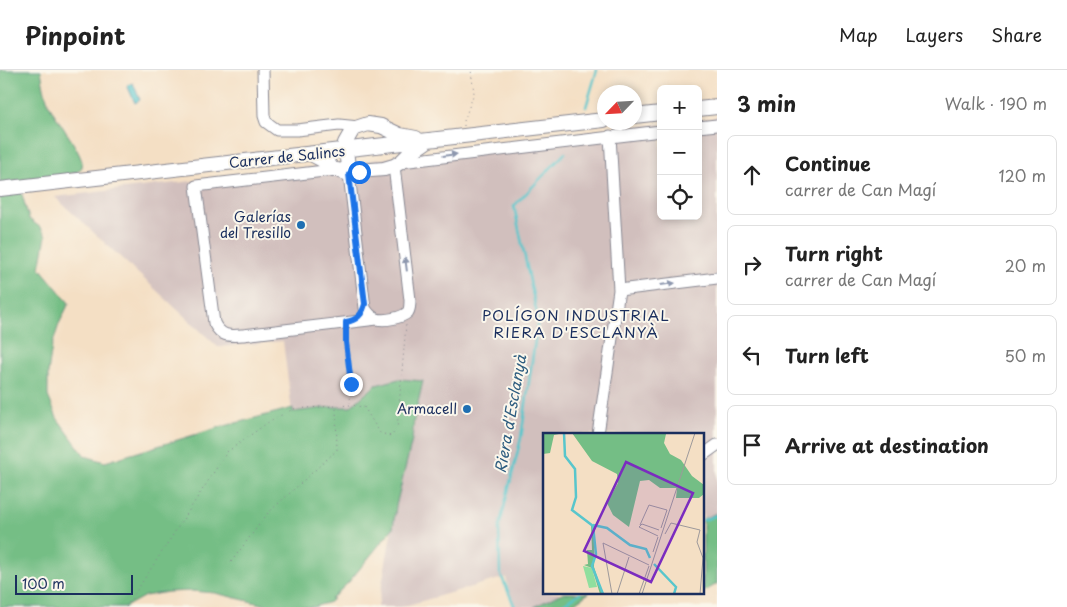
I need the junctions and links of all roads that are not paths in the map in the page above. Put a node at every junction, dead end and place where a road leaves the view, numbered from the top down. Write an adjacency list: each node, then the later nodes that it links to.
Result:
1 (263, 70): 10 (street)
2 (717, 107): 3 (main road)
3 (702, 109)
4 (657, 113): 5 (main road)
5 (642, 115)
6 (597, 121): 13 (main road, Carrer de Salincs)
7 (717, 124): 9 (street)
8 (381, 126): 10 (main road); 13 (main road); 14 (main road)
9 (702, 126)
10 (356, 128): 15 (main road); 16 (main road)
11 (657, 130): 12 (street)
12 (610, 136): 17 (street, one-way to 12); 22 (street)
13 (429, 140): 14 (main road, Carrer de Salincs); 17 (main road)
14 (390, 145): 15 (main road, Carrer de Salincs); 17 (main road)
15 (345, 150): 16 (main road, Carrer de Salincs); 19 (main road)
16 (313, 154): 18 (main road); 20 (main road, Carrer de Salincs)
17 (398, 164): 19 (main road); 24 (street, one-way to 17)
18 (333, 170): 19 (main road); 25 (street, Carrer de Salincs)
19 (349, 174): 23 (street)
20 (0, 189)
21 (717, 278): 22 (street, one-way to 21)
22 (620, 290): 26 (street)
23 (365, 304): 24 (street); 25 (street)
24 (376, 319): 25 (street)
25 (348, 322)
26 (598, 433)
27 (717, 445): 28 (street)
28 (704, 454)

